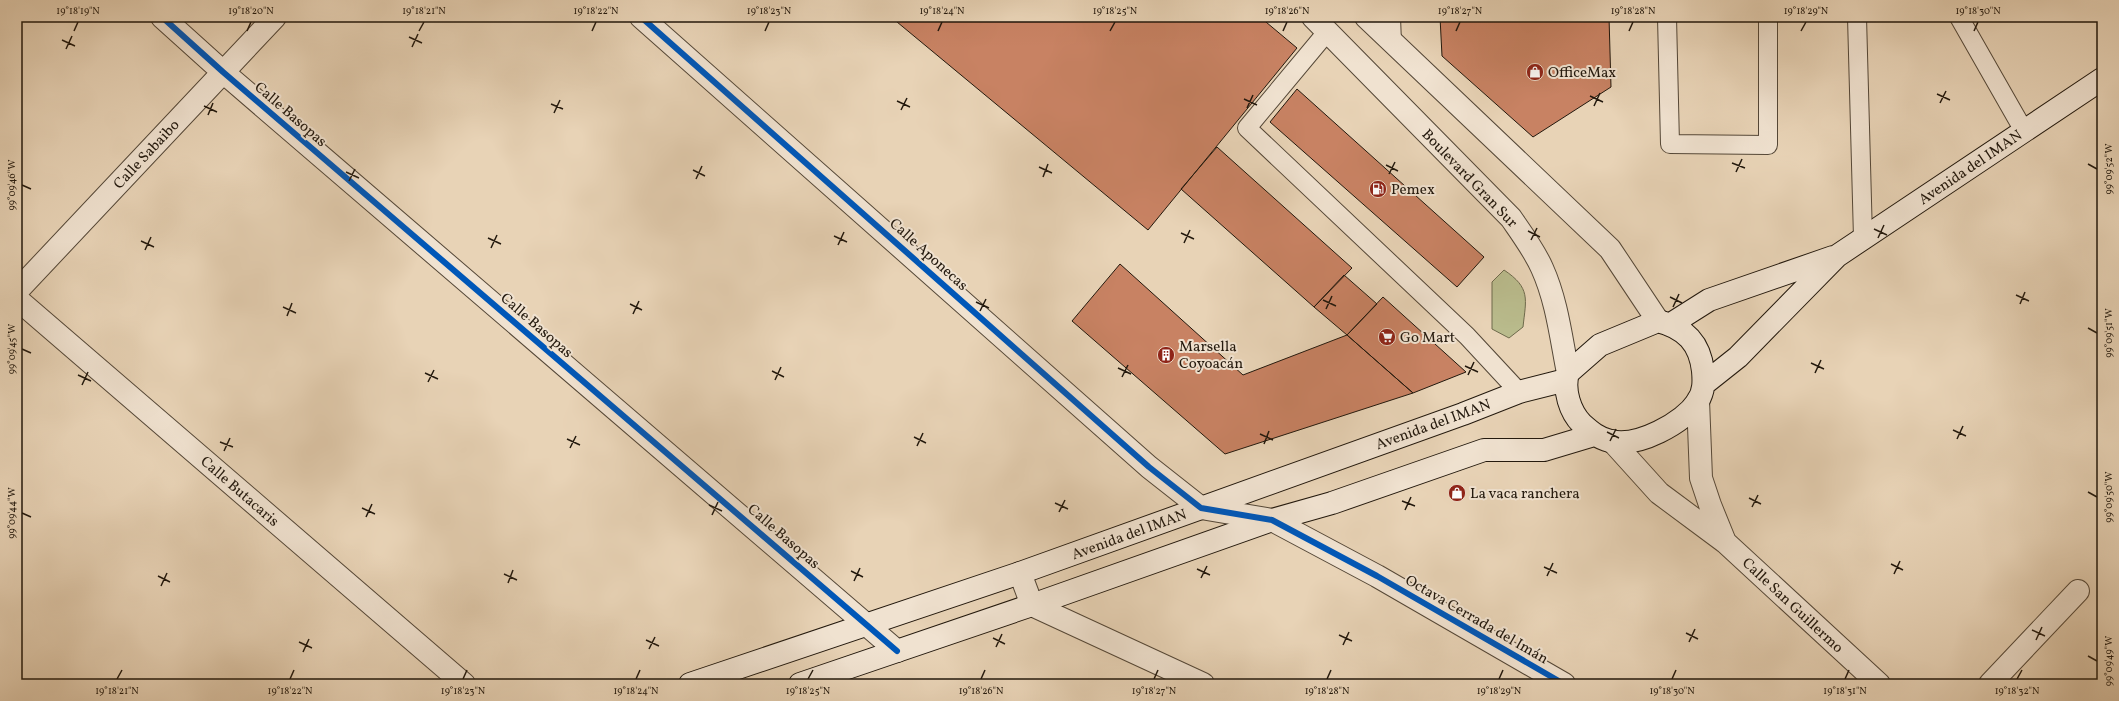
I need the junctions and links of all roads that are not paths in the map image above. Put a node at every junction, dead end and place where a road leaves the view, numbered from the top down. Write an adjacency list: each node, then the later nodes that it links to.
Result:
1 (162, 17): 12 (street, Calle Basopas)
2 (275, 17): 12 (street, Calle Sabaibo)
3 (641, 17): 24 (street, Calle Aponecas)
4 (1366, 17): 11 (street)
5 (1391, 17): 11 (lane)
6 (1667, 17): 7 (lane)
7 (1768, 17)
8 (1857, 17): 15 (lane)
9 (1959, 17): 14 (lane)
10 (1320, 24): 20 (street, Boulevard Gran Sur); 21 (lane)
11 (1392, 43): 19 (street)
12 (223, 72): 17 (street, Calle Sabaibo); 30 (street, Calle Basopas)
13 (2102, 79): 14 (street, Avenida del IMAN)
14 (2024, 131): 15 (street, Avenida del IMAN)
15 (1863, 238): 16 (street, Avenida del IMAN)
16 (1838, 256): 19 (street, Avenida del IMAN); 22 (street, Avenida del IMAN)
17 (17, 291)
18 (17, 299): 32 (street, Calle Butacaris)
19 (1664, 323): 20 (street); 22 (street)
20 (1567, 377): 21 (street, Avenida del IMAN); 23 (street)
21 (1519, 392): 24 (street, Avenida del IMAN)
22 (1701, 392): 23 (street); 26 (street, Calle San Guillermo)
23 (1603, 438): 25 (street); 26 (street, Calle San Guillermo)
24 (1201, 508): 25 (street); 27 (street, Avenida del IMAN)
25 (1272, 520): 29 (street); 36 (street, Octava Cerrada del Imán)
26 (1725, 542): 37 (street, Calle San Guillermo)
27 (1020, 573): 29 (street); 30 (street, Avenida del IMAN)
28 (2078, 591): 38 (street)
29 (1032, 605): 31 (street); 35 (street)
30 (868, 625): 31 (street, Calle Basopas); 33 (street, Avenida del IMAN)
31 (897, 651): 34 (street)
32 (464, 684)
33 (690, 684)
34 (800, 684)
35 (1202, 684)
36 (1564, 684)
37 (1879, 684)
38 (1990, 684)

